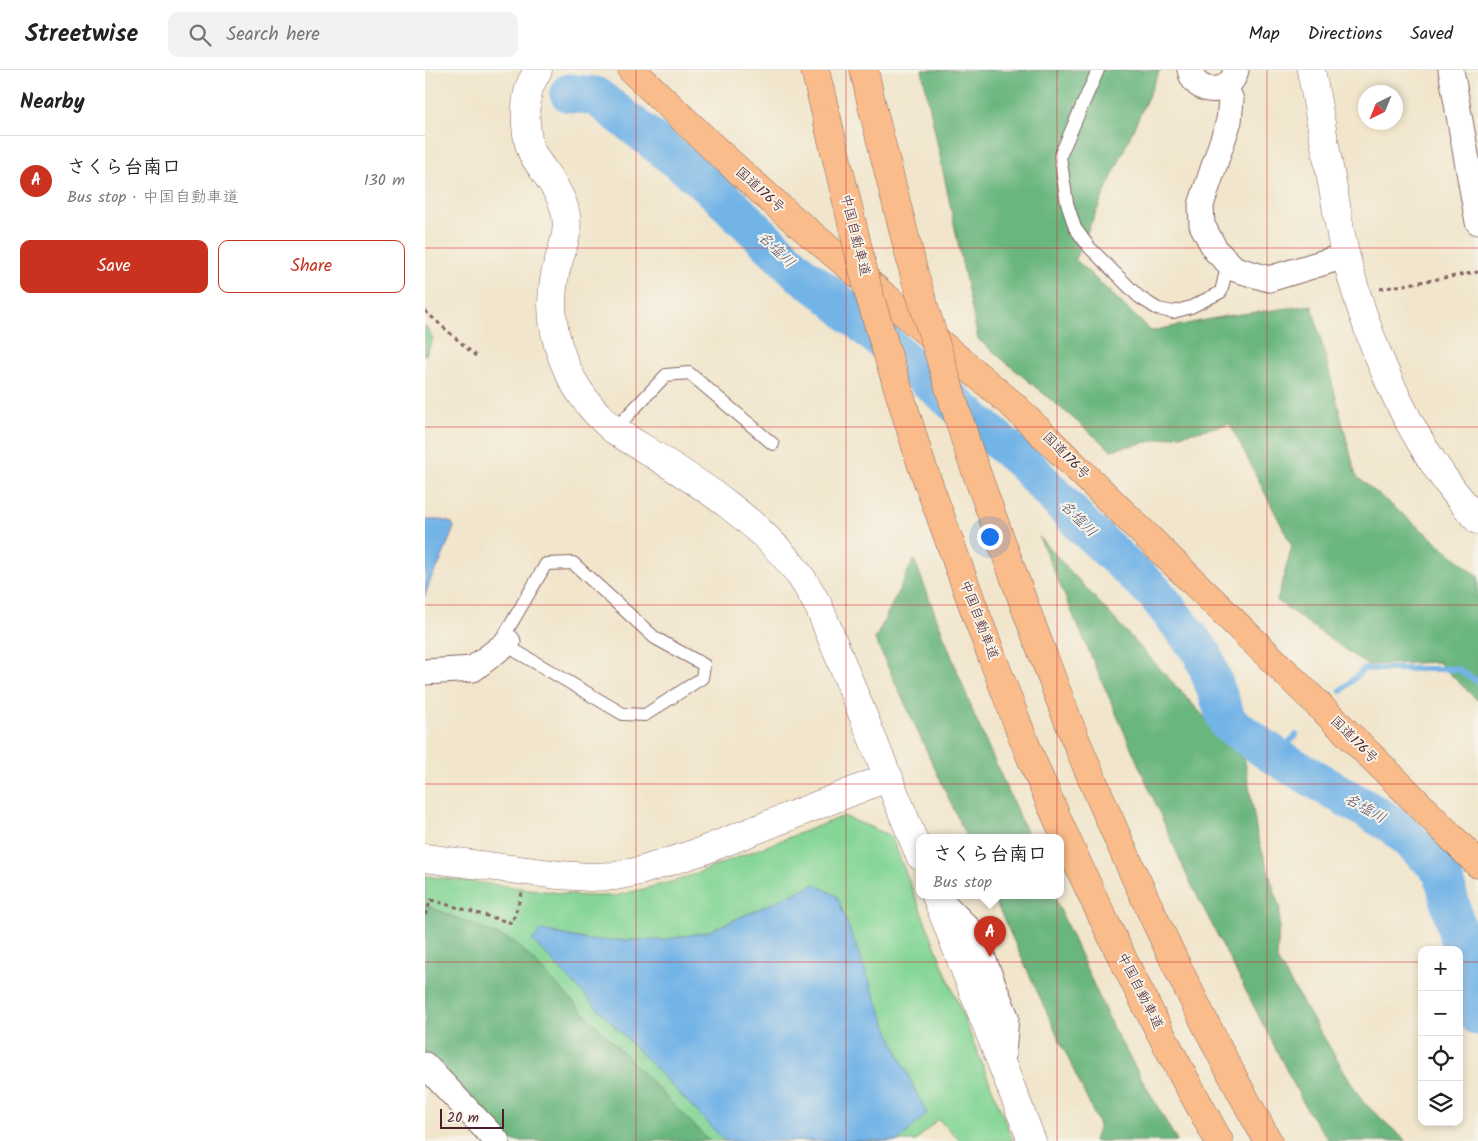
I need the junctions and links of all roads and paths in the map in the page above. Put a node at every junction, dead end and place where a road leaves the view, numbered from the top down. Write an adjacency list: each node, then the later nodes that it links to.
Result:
1 (538, 70): 17 (street)
2 (815, 70): 32 (highway, 中国自動車道, bridge)
3 (864, 70): 33 (highway, bridge)
4 (1098, 70): 12 (lane)
5 (1190, 70): 9 (street)
6 (1311, 70): 11 (street)
7 (1451, 70): 10 (street)
8 (641, 73): 25 (highway, 国道176号)
9 (1230, 78): 12 (street)
10 (1478, 222)
11 (1345, 256): 12 (street); 19 (street)
12 (1228, 262)
13 (1478, 272): 14 (path)
14 (1370, 291)
15 (425, 311): 16 (path)
16 (477, 357)
17 (614, 430): 18 (lane); 22 (street)
18 (773, 444)
19 (1478, 520)
20 (508, 642): 20 (lane); 21 (street)
21 (425, 672)
22 (889, 777): 23 (street); 24 (street)
23 (916, 846)
24 (425, 858)
25 (1478, 864)
26 (522, 893): 28 (path)
27 (937, 899): 31 (street)
28 (425, 915)
29 (425, 1065): 30 (street)
30 (497, 1141)
31 (1032, 1141)
32 (1219, 1141)
33 (1268, 1141)

